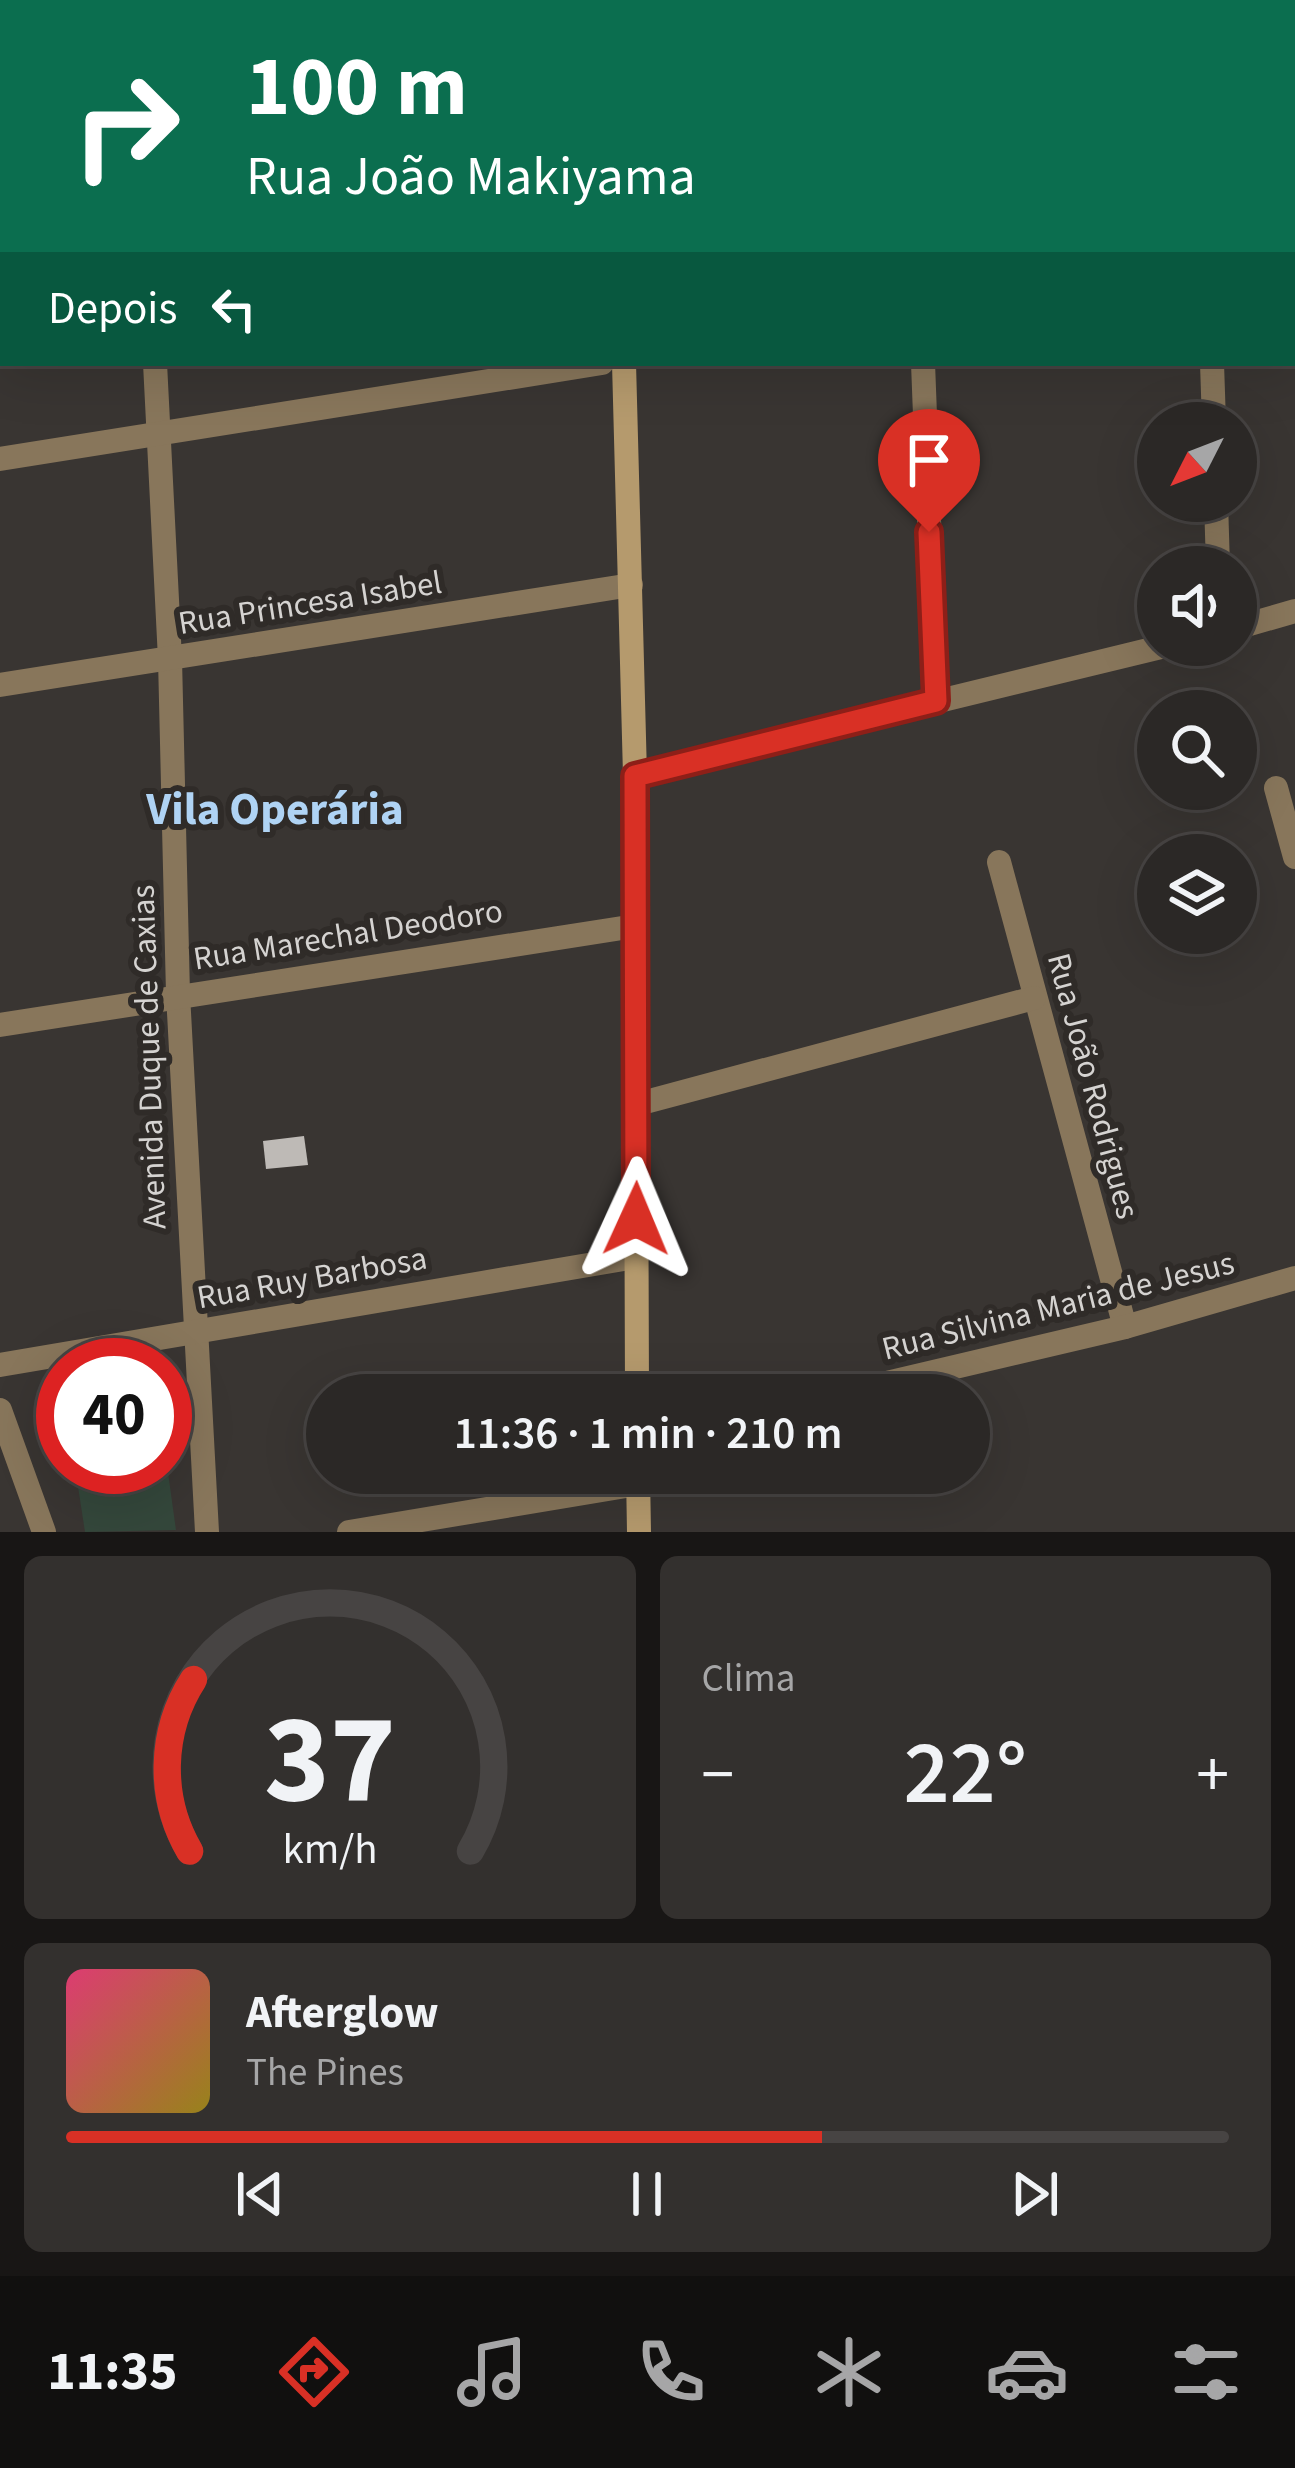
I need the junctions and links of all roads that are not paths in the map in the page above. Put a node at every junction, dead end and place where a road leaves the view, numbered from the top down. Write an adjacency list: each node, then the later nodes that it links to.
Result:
1 (155, 366): 7 (street, Avenida Duque de Caxias)
2 (584, 366): 7 (street)
3 (624, 366): 9 (street)
4 (923, 366): 15 (street)
5 (1212, 366): 6 (street)
6 (1213, 402)
7 (159, 435): 8 (street); 13 (street, Avenida Duque de Caxias)
8 (0, 459)
9 (631, 585): 13 (street, Rua Princesa Isabel); 16 (street)
10 (1295, 611): 11 (street)
11 (1257, 622)
12 (1137, 652): 15 (street)
13 (170, 658): 14 (street, Rua Princesa Isabel); 21 (street, Avenida Duque de Caxias)
14 (0, 685)
15 (936, 701): 16 (street)
16 (635, 776): 20 (street)
17 (1276, 788): 18 (street)
18 (1295, 857)
19 (999, 862): 22 (street, Rua João Rodrigues)
20 (634, 926): 21 (street, Rua Marechal Deodoro); 24 (street)
21 (178, 994): 23 (street, Rua Marechal Deodoro); 28 (street, Avenida Duque de Caxias)
22 (1034, 998): 24 (street); 27 (street, Rua João Rodrigues)
23 (0, 1025)
24 (638, 1104): 25 (street)
25 (635, 1257): 28 (street, Rua Ruy Barbosa); 30 (street)
26 (1295, 1279): 27 (street, Rua Silvina Maria de Jesus)
27 (1125, 1327): 31 (street, Rua Silvina Maria de Jesus)
28 (194, 1331): 29 (street, Rua Ruy Barbosa); 36 (street, Avenida Duque de Caxias)
29 (0, 1365)
30 (637, 1374)
31 (925, 1374)
32 (0, 1410): 35 (street)
33 (556, 1494): 37 (street)
34 (638, 1494): 38 (street)
35 (44, 1532)
36 (207, 1532)
37 (349, 1532)
38 (638, 1532)

